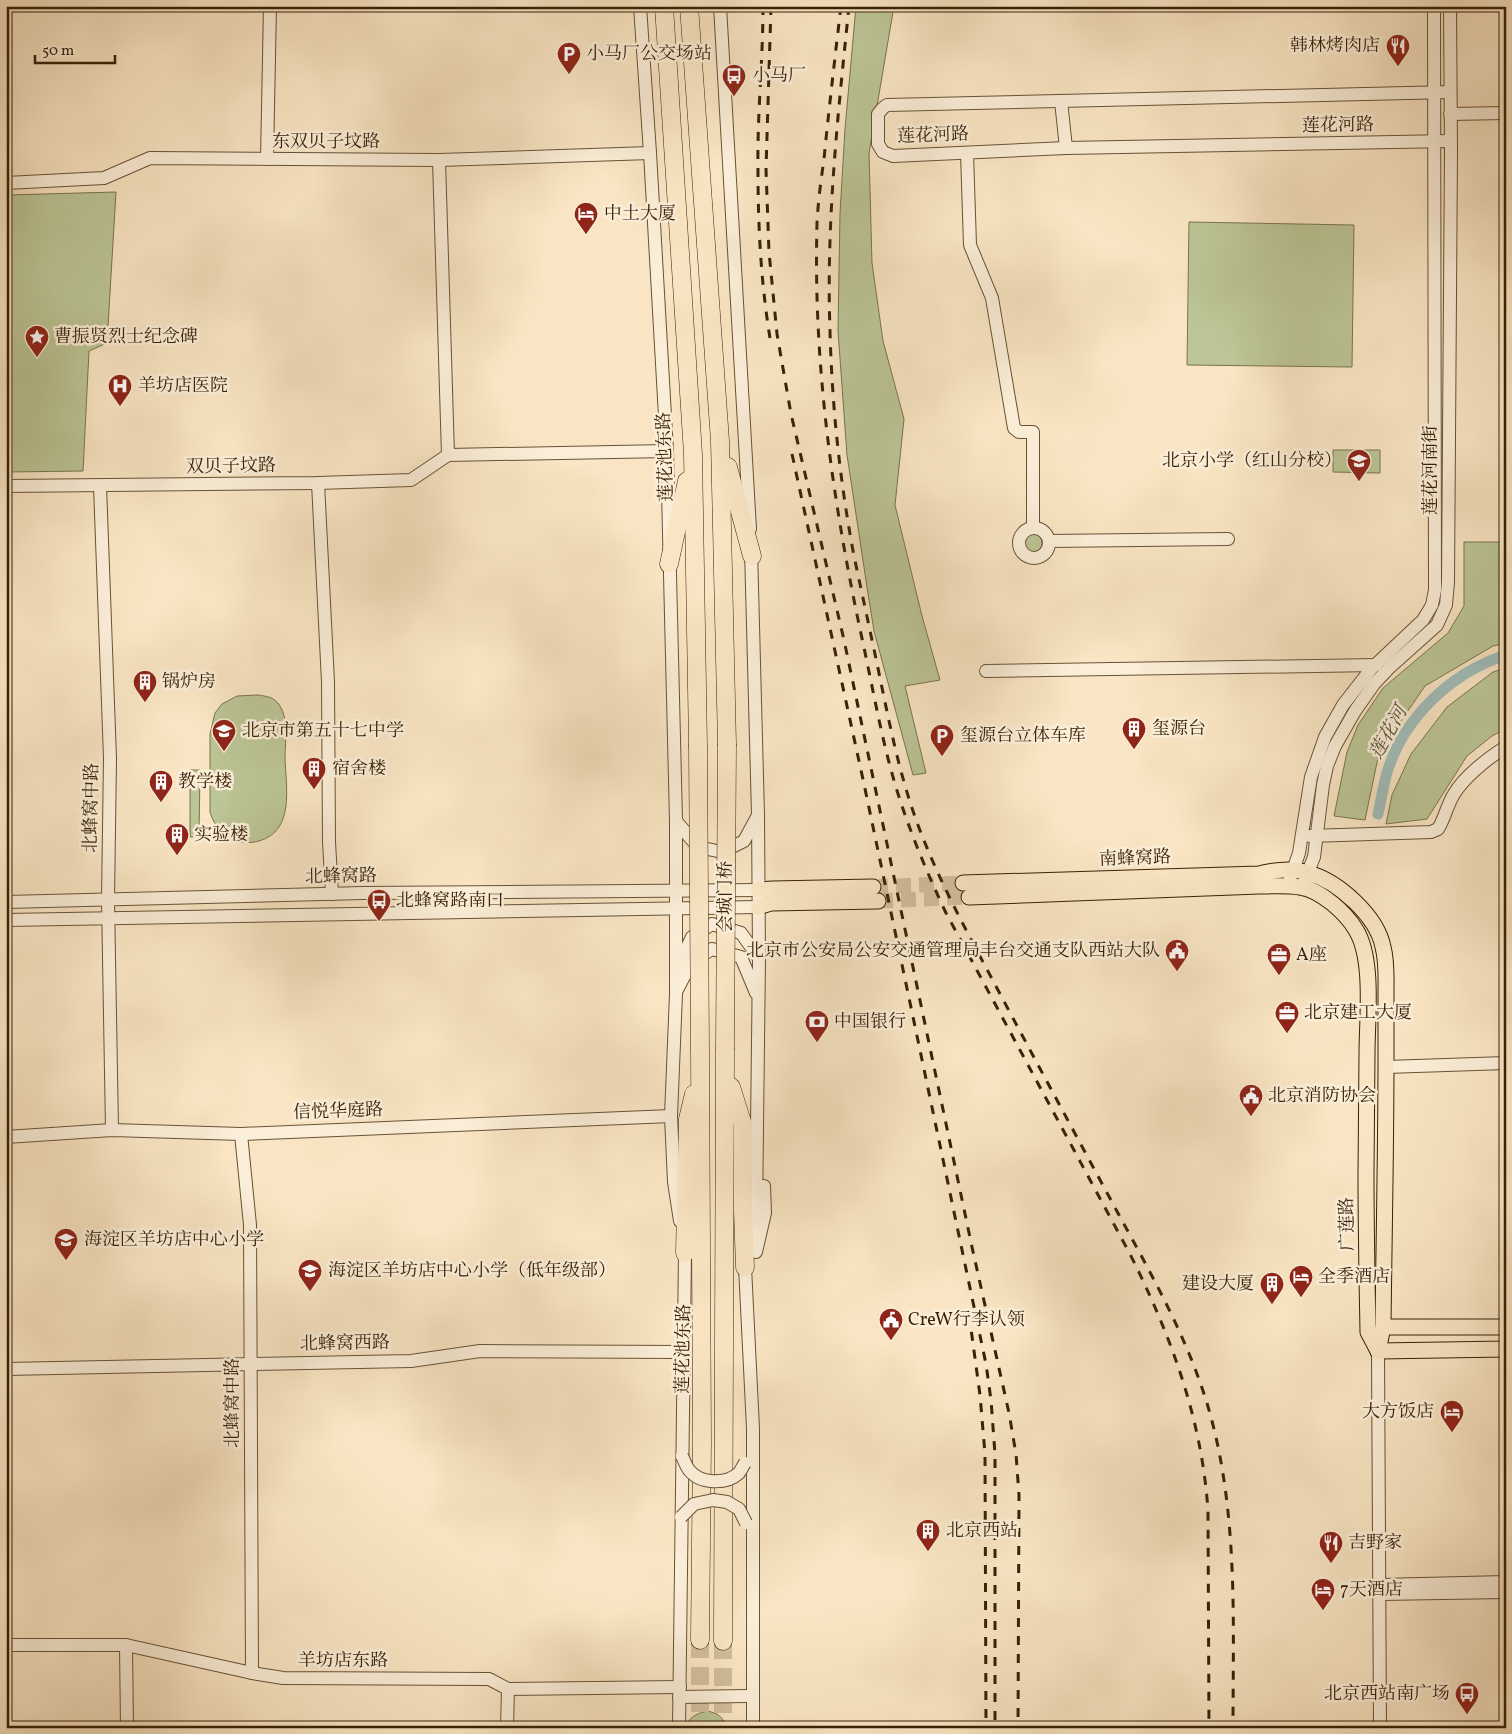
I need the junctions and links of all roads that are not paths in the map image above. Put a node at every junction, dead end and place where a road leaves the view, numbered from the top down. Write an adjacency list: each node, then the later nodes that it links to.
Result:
1 (270, 6): 18 (street)
2 (640, 6): 16 (street, 莲花池东路)
3 (664, 6): 23 (highway, 莲花池东路)
4 (689, 6): 21 (highway)
5 (720, 6): 31 (street)
6 (1434, 6): 9 (street, 莲花河南街)
7 (1450, 6): 8 (street, 莲花河南街)
8 (1450, 92): 9 (street, 莲花河路); 12 (street, 莲花河南街)
9 (1434, 93): 10 (street, 莲花河路); 14 (street, 莲花河南街)
10 (1060, 101): 15 (street); 17 (street, 莲花河路)
11 (1506, 113): 12 (street)
12 (1450, 114): 13 (street, 莲花河南街)
13 (1450, 141): 14 (street, 莲花河路); 40 (street, 莲花河南街)
14 (1434, 142): 15 (street, 莲花河路); 33 (street, 莲花河南街)
15 (1066, 148): 17 (street, 莲花河路)
16 (650, 153): 19 (street, 东双贝子坟路); 22 (street, 莲花池东路)
17 (967, 153): 28 (street)
18 (267, 159): 19 (street, 东双贝子坟路); 20 (street, 东双贝子坟路)
19 (439, 160): 24 (street)
20 (6, 183)
21 (720, 441): 31 (highway); 58 (highway, 会城门桥, bridge)
22 (667, 450): 24 (street); 32 (street, 莲花池东路)
23 (693, 454): 32 (highway); 35 (highway, 莲花池东路)
24 (448, 455): 25 (street, 双贝子坟路)
25 (318, 483): 27 (street, 双贝子坟路); 45 (street)
26 (6, 486): 27 (street, 双贝子坟路)
27 (100, 486): 46 (street, 北蜂窝中路)
28 (1033, 528): 30 (street); 30 (street)
29 (1228, 539): 30 (street)
30 (1049, 541)
31 (752, 556): 37 (street)
32 (669, 564): 38 (street, 莲花池东路)
33 (1376, 665): 34 (street); 39 (street, 莲花河南街)
34 (986, 671)
35 (698, 744): 56 (highway, 会城门桥, bridge)
36 (1506, 748): 40 (street)
37 (758, 815): 38 (street); 43 (street)
38 (676, 821): 44 (street, 莲花池东路)
39 (1302, 836): 40 (street); 41 (street, 莲花河南街)
40 (1316, 836): 41 (street, 莲花河南街)
41 (1301, 872): 42 (street, 莲花河南街); 42 (main road, 南蜂窝路); 59 (main road, 广莲路)
42 (1295, 887): 73 (main road, 广莲路)
43 (758, 890): 44 (street, 北蜂窝路); 48 (street); 48 (main road)
44 (676, 892): 45 (street, 北蜂窝路); 49 (street, 莲花池东路)
45 (332, 894): 46 (street, 北蜂窝路)
46 (108, 900): 47 (street, 北蜂窝路); 50 (street, 北蜂窝中路)
47 (6, 902)
48 (758, 907): 49 (street, 北蜂窝路); 52 (street)
49 (676, 908): 50 (street, 北蜂窝路); 53 (street, 莲花池东路)
50 (110, 918): 51 (street, 北蜂窝路); 62 (street, 北蜂窝中路)
51 (6, 920)
52 (759, 958): 53 (street); 55 (street)
53 (676, 971): 54 (street, 莲花池东路)
54 (676, 994): 55 (street); 61 (street, 莲花池东路)
55 (758, 998): 65 (street)
56 (700, 1049): 60 (highway, 莲花池东路)
57 (1506, 1063): 59 (street)
58 (726, 1067): 67 (highway); 86 (highway)
59 (1386, 1067): 70 (main road, 广莲路)
60 (701, 1069): 66 (highway); 85 (highway, 莲花池东路)
61 (671, 1116): 63 (street, 信悦华庭路); 66 (street, 莲花池东路)
62 (112, 1130): 63 (street, 信悦华庭路); 64 (street, 信悦华庭路)
63 (241, 1134): 75 (street, 北蜂窝中路)
64 (6, 1137)
65 (756, 1168): 67 (street); 68 (street)
66 (685, 1253): 74 (street, 莲花池东路)
67 (745, 1266): 69 (street)
68 (753, 1307)
69 (748, 1324): 78 (street); 97 (street)
70 (1383, 1327): 71 (main road); 73 (main road, 广莲路)
71 (1506, 1327)
72 (1506, 1349): 73 (main road)
73 (1378, 1351): 83 (street, 广莲路)
74 (684, 1352): 75 (street, 北蜂窝西路); 77 (street, 莲花池东路)
75 (250, 1363): 76 (street, 北蜂窝西路); 89 (street, 北蜂窝中路)
76 (6, 1369)
77 (682, 1456): 78 (street, bridge); 79 (street, 莲花池东路)
78 (746, 1463): 80 (street)
79 (681, 1517): 80 (street, bridge); 91 (street, 莲花池东路)
80 (746, 1523): 92 (street)
81 (1506, 1575): 83 (street)
82 (1506, 1582): 83 (street)
83 (1380, 1585): 84 (street); 98 (street, 广莲路)
84 (1506, 1592)
85 (700, 1640)
86 (723, 1641)
87 (6, 1645): 88 (street, 羊坊店东路)
88 (126, 1645): 89 (street, 羊坊店东路); 93 (street)
89 (252, 1673): 90 (street, 羊坊店东路)
90 (508, 1689): 91 (street, 羊坊店东路); 94 (street)
91 (680, 1692): 92 (street, 羊坊店东路); 95 (street, 莲花池东路)
92 (747, 1696): 96 (street)
93 (127, 1728)
94 (507, 1728)
95 (679, 1728)
96 (747, 1728)
97 (753, 1728)
98 (1380, 1728)

